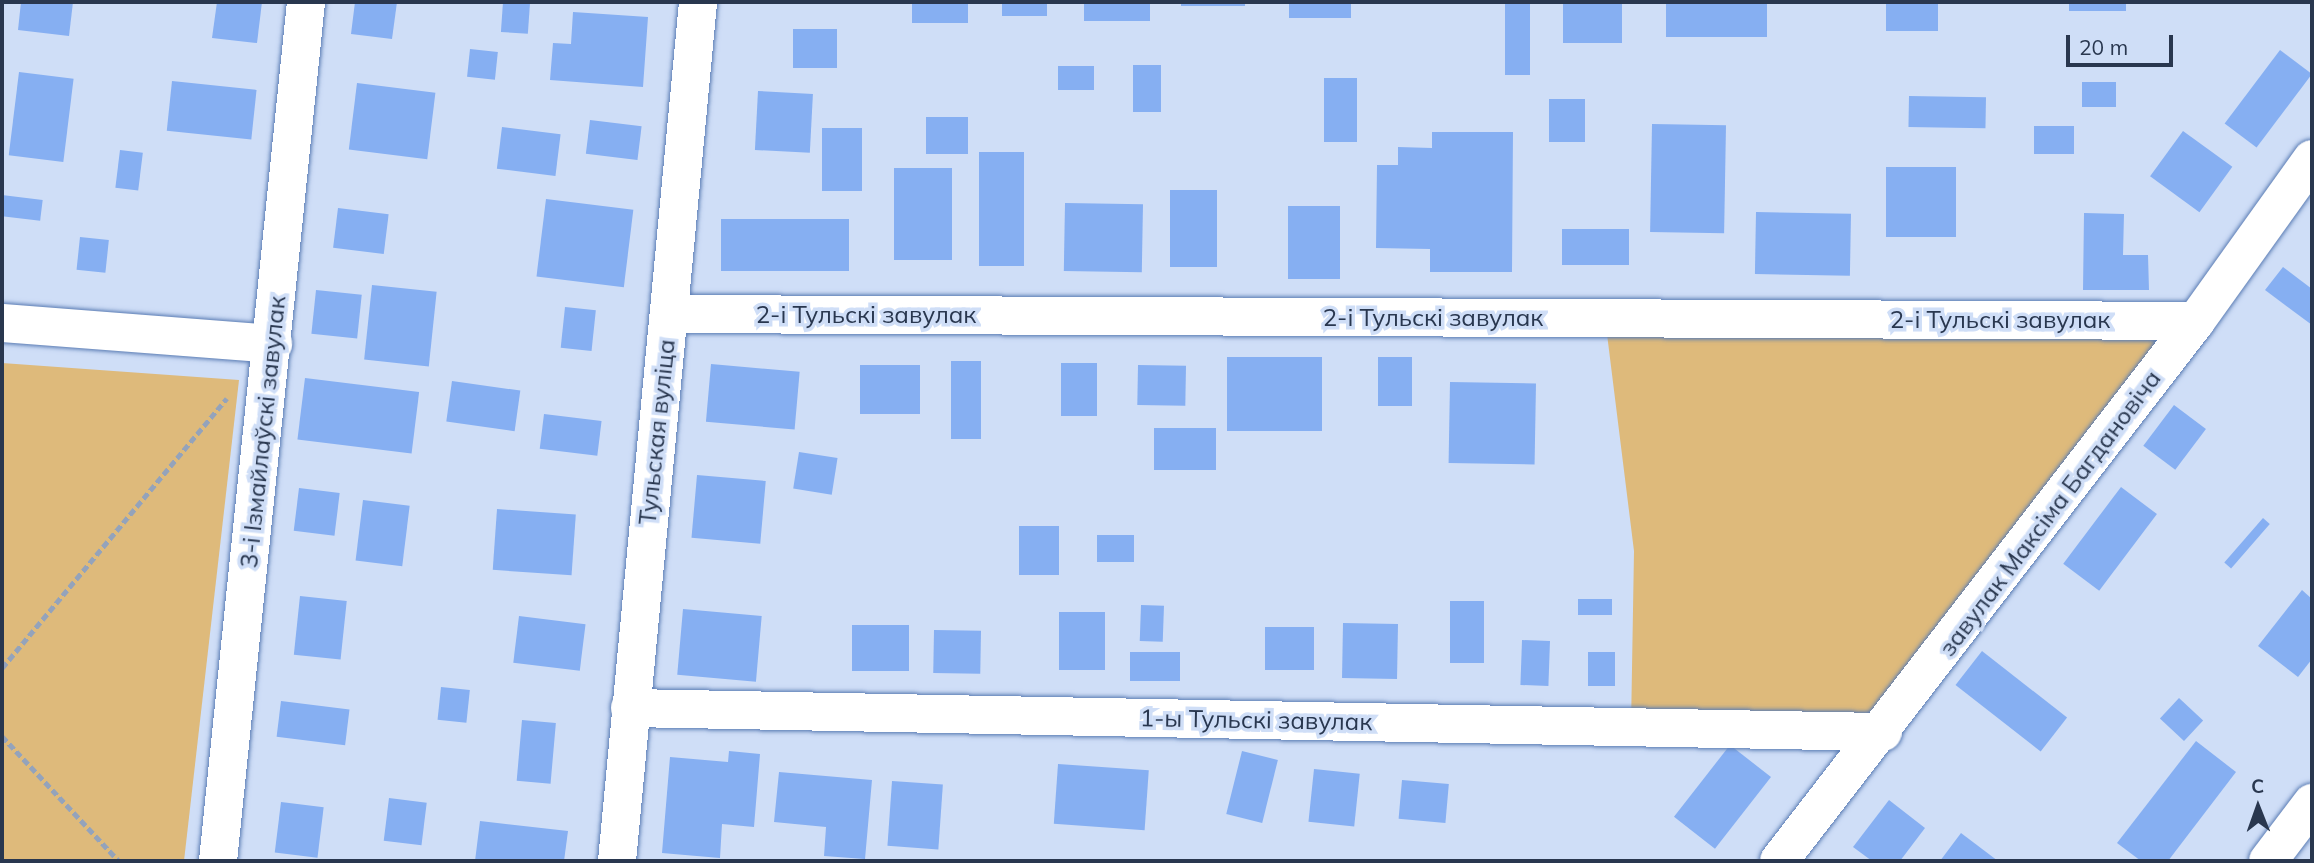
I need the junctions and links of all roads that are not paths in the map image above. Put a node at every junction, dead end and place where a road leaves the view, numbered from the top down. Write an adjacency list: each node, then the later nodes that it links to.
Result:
1 (306, 2): 7 (street, 3-і Ізмайлаўскі завулак)
2 (698, 2): 4 (street, Тульская вуліца)
3 (2312, 159): 5 (street, завулак Максіма Багдановіча)
4 (669, 314): 5 (street, 2-і Тульскі завулак); 8 (street, Тульская вуліца)
5 (2196, 321): 9 (street, завулак Максіма Багдановіча)
6 (2, 324): 7 (street)
7 (272, 344): 11 (street, 3-і Ізмайлаўскі завулак)
8 (630, 708): 9 (street, 1-ы Тульскі завулак); 12 (street, Тульская вуліца)
9 (1883, 732): 13 (street, завулак Максіма Багдановіча)
10 (2312, 803): 14 (street)
11 (218, 861)
12 (617, 861)
13 (1779, 861)
14 (2268, 861)

